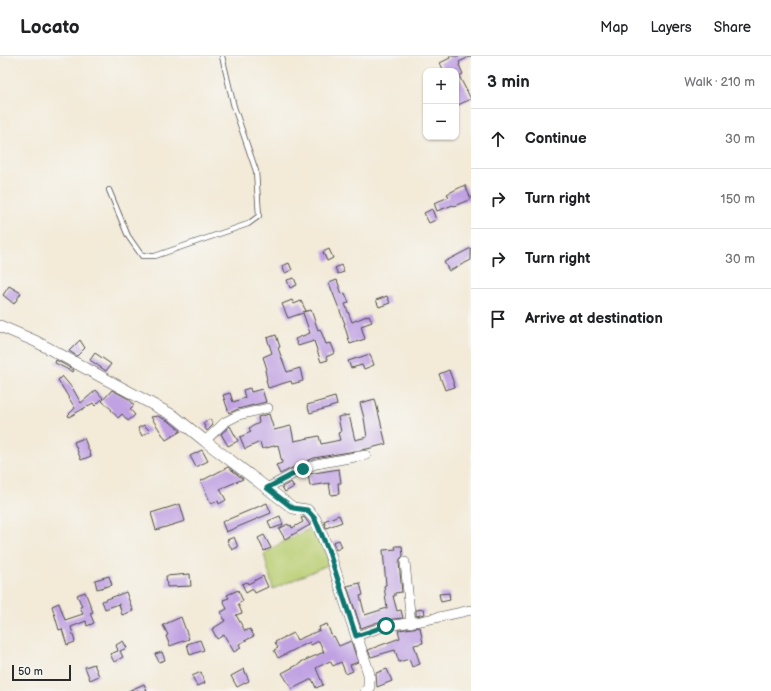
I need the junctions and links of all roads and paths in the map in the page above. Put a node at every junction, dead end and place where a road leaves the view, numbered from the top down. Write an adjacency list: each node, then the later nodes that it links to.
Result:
1 (222, 56): 2 (lane)
2 (109, 190)
3 (0, 326): 5 (street)
4 (268, 408): 5 (street)
5 (205, 441): 7 (street)
6 (366, 455): 7 (street)
7 (267, 488): 11 (street)
8 (405, 562): 10 (street)
9 (471, 610): 10 (street)
10 (411, 622): 11 (street)
11 (356, 636): 12 (street)
12 (366, 691)

